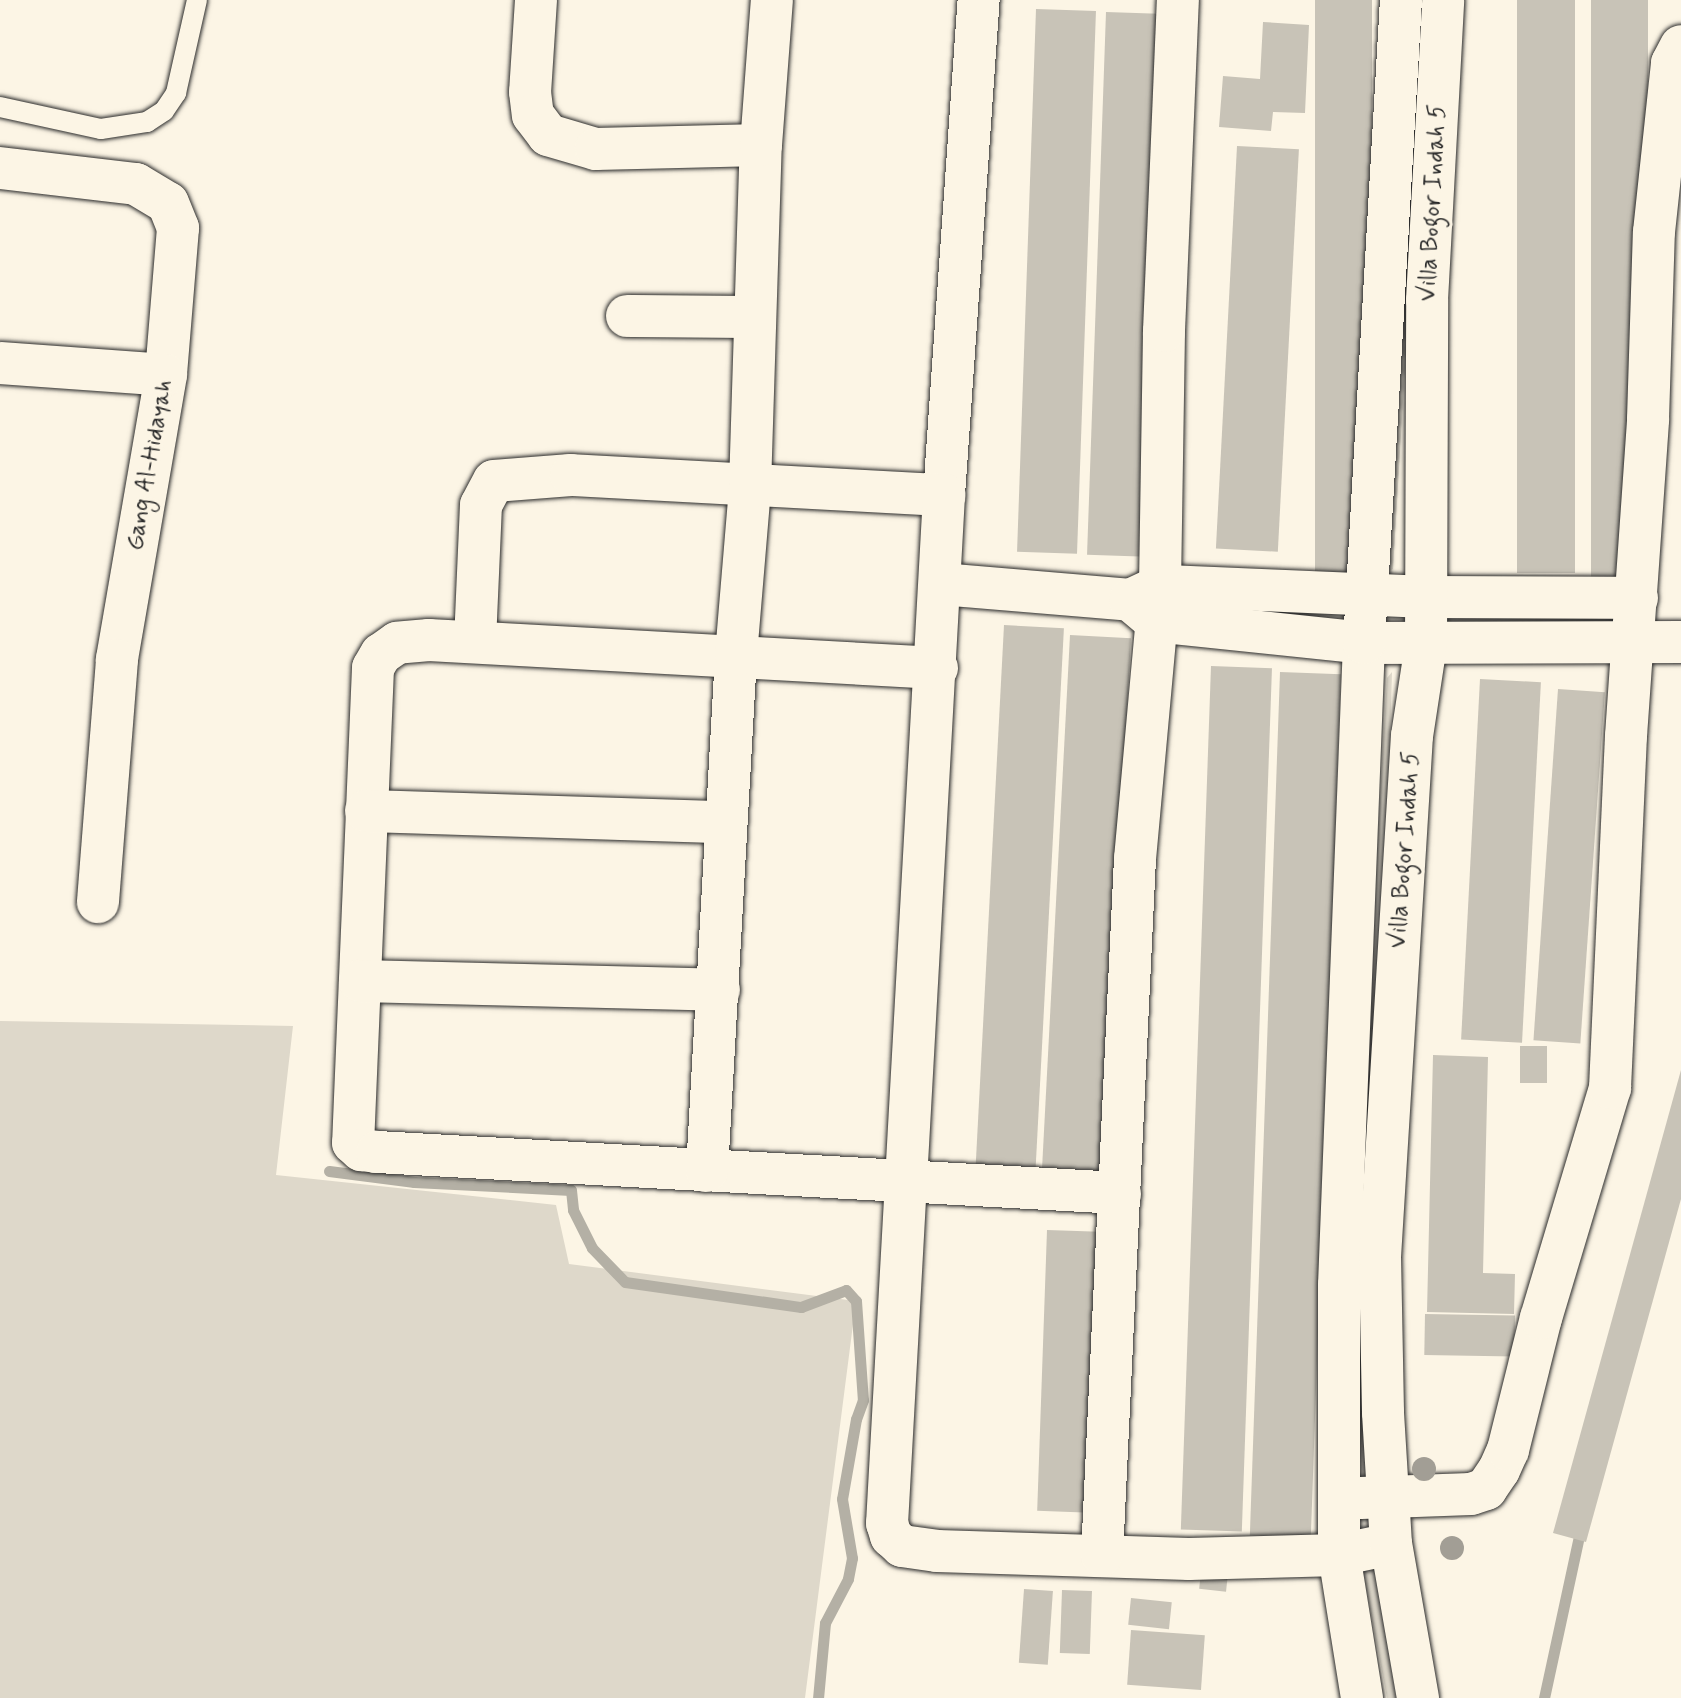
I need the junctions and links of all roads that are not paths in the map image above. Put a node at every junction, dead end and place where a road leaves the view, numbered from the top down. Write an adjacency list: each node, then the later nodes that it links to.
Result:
1 (197, 0): 9 (lane)
2 (536, 0): 10 (street)
3 (772, 0): 10 (street)
4 (979, 0): 19 (street)
5 (1178, 0): 24 (street)
6 (1401, 0): 21 (street, Villa Bogor Indah 5)
7 (1443, 0): 22 (street, Villa Bogor Indah 5)
8 (1681, 46): 12 (street)
9 (0, 107)
10 (761, 145): 14 (street)
11 (0, 168): 16 (street, Gang Al-Hidayah)
12 (1668, 232): 17 (street)
13 (627, 316): 14 (street)
14 (754, 317): 18 (street)
15 (0, 363): 16 (street)
16 (166, 375): 34 (street, Gang Al-Hidayah)
17 (1664, 420): 23 (street)
18 (750, 487): 19 (street); 26 (street); 30 (street)
19 (944, 495): 20 (street)
20 (941, 584): 24 (street); 31 (street)
21 (1368, 595): 22 (street); 24 (street); 28 (street, Villa Bogor Indah 5)
22 (1427, 597): 23 (street); 29 (street, Villa Bogor Indah 5)
23 (1637, 598): 25 (street)
24 (1148, 602): 28 (street); 39 (street)
25 (1633, 641): 27 (street); 29 (street); 41 (street)
26 (475, 642): 30 (street); 32 (street)
27 (1681, 642)
28 (1364, 643): 29 (street); 40 (street, Villa Bogor Indah 5)
29 (1426, 644): 41 (street, Villa Bogor Indah 5)
30 (736, 655): 31 (street); 33 (street)
31 (937, 668): 38 (street)
32 (366, 811): 33 (street); 35 (street)
33 (726, 822): 36 (street)
34 (98, 902)
35 (360, 981): 36 (street); 37 (street)
36 (719, 990): 37 (street)
37 (707, 1171): 38 (street)
38 (906, 1180): 39 (street); 43 (street)
39 (1120, 1193): 43 (street)
40 (1336, 1498): 41 (street); 44 (street, Villa Bogor Indah 5)
41 (1387, 1498): 42 (street, Villa Bogor Indah 5)
42 (1391, 1544): 44 (street); 46 (street, Villa Bogor Indah 5)
43 (1102, 1555): 44 (street)
44 (1339, 1555): 45 (street, Villa Bogor Indah 5)
45 (1362, 1698)
46 (1418, 1698)

